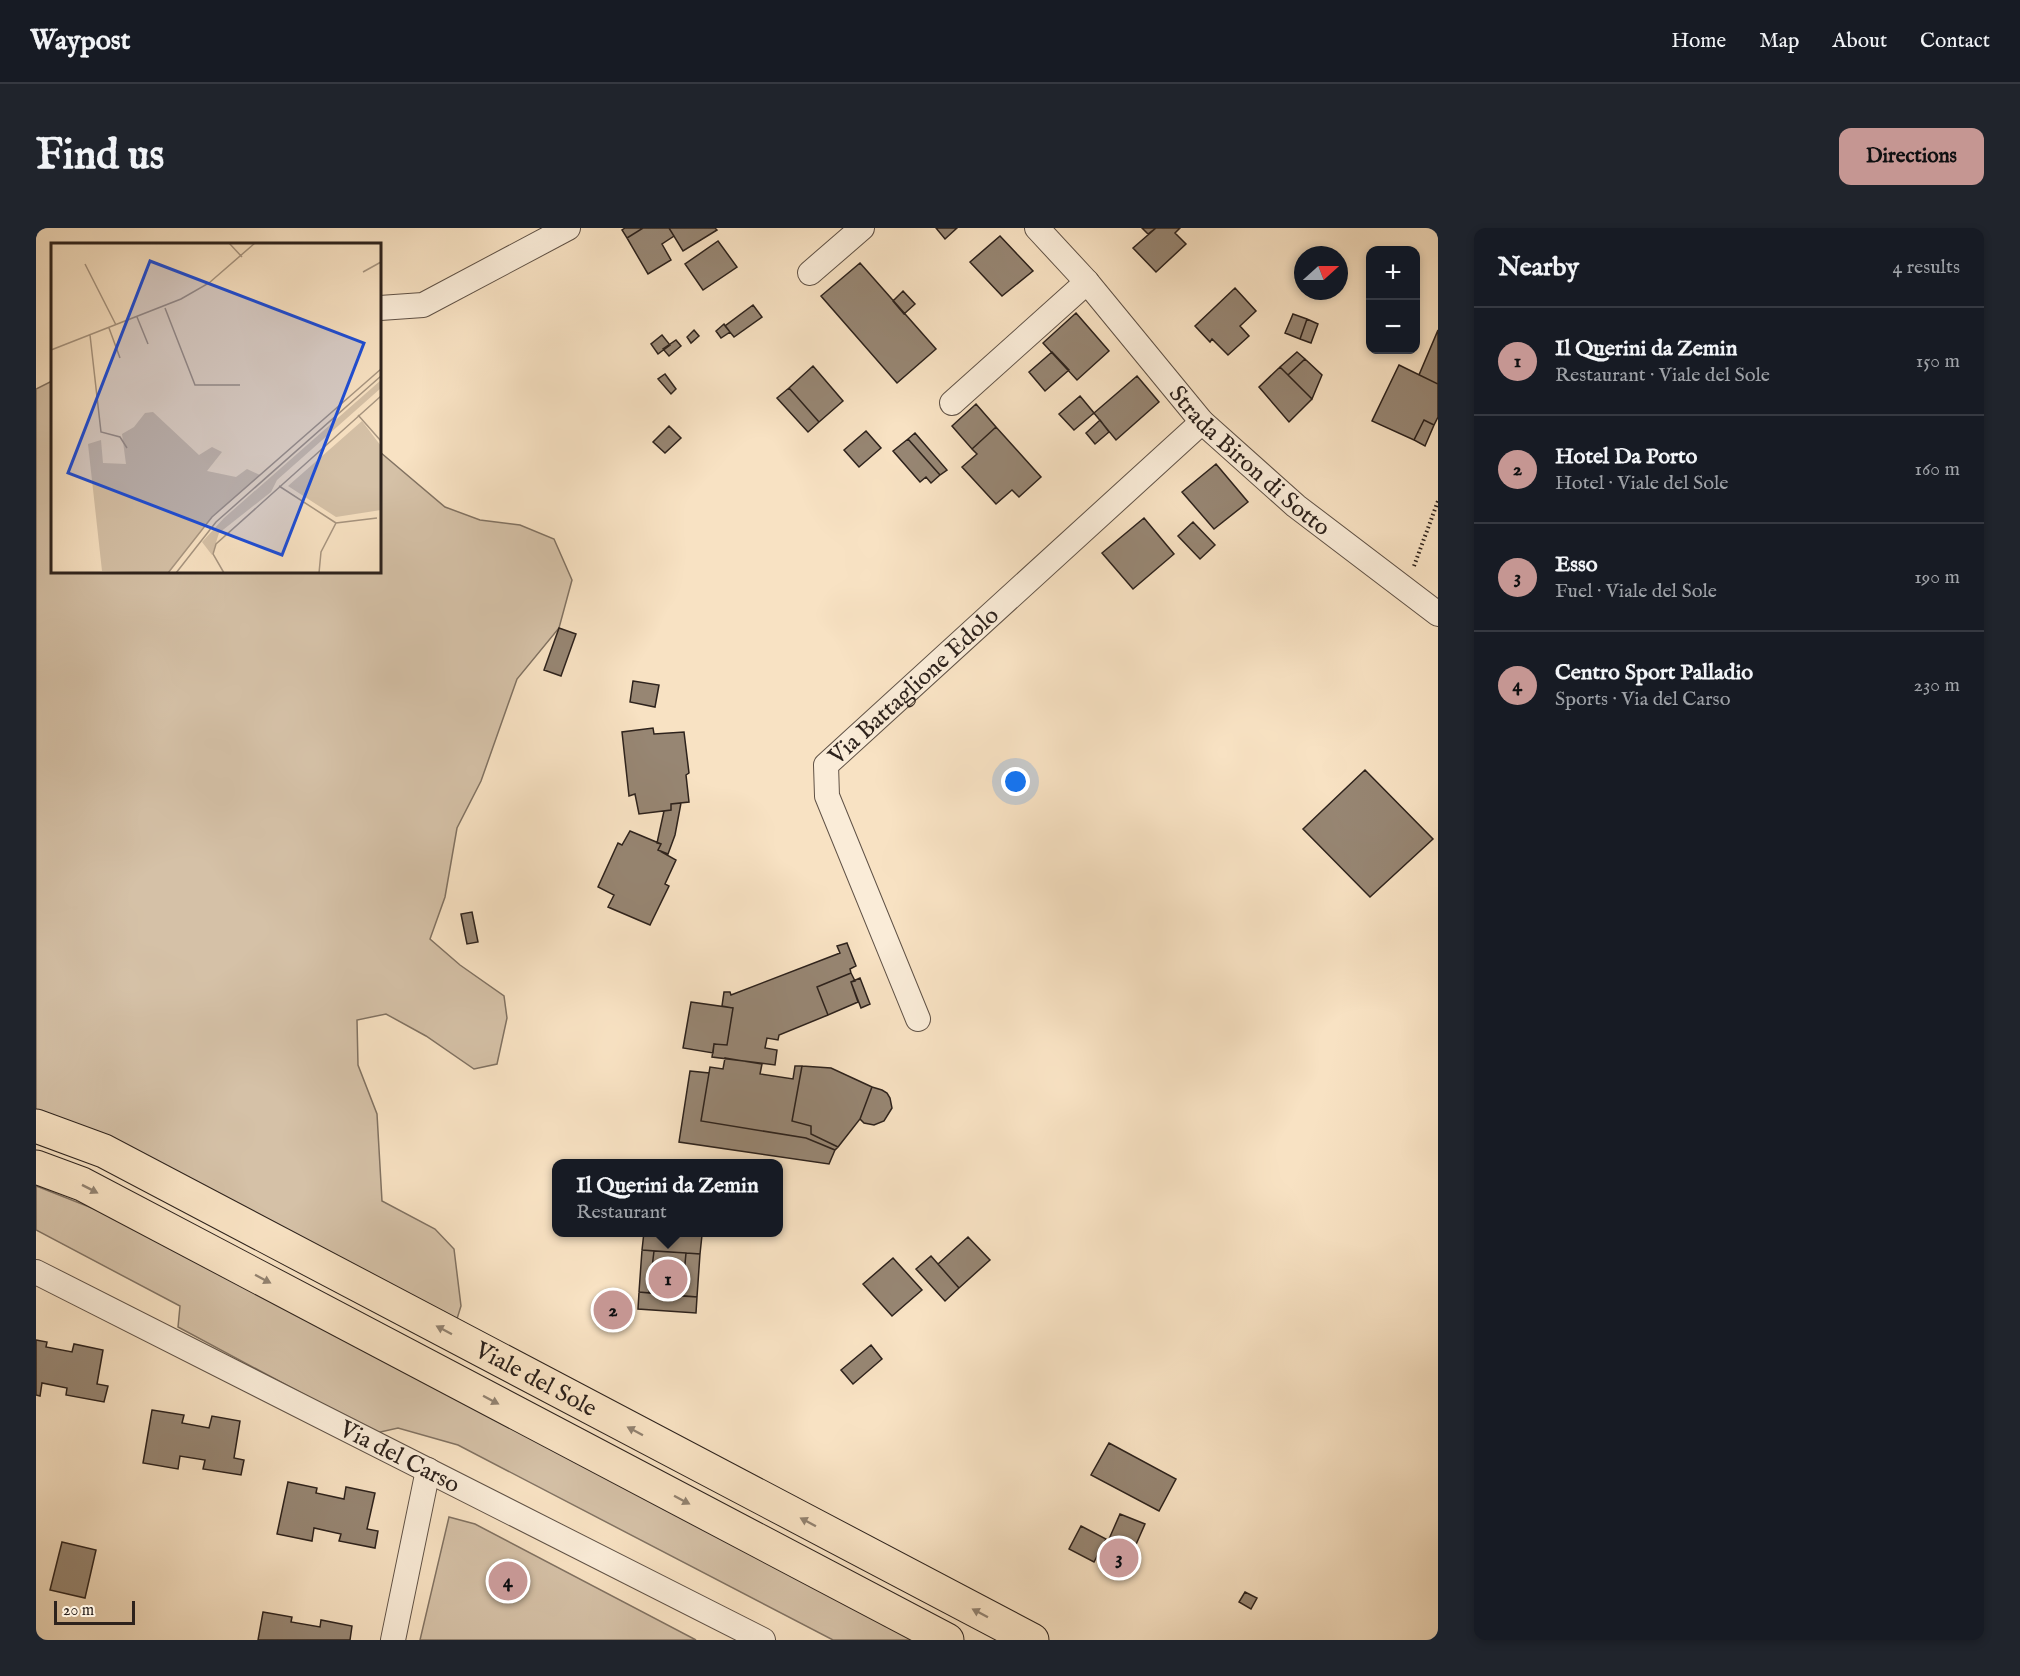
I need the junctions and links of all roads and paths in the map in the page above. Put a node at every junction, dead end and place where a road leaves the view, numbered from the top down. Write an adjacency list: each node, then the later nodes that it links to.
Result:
1 (568, 228): 6 (street)
2 (862, 228): 4 (street)
3 (1037, 228): 5 (street, Strada Biron di Sotto)
4 (810, 273)
5 (1087, 282): 7 (street); 8 (street, Strada Biron di Sotto)
6 (381, 308)
7 (952, 403)
8 (1202, 422): 10 (street, Strada Biron di Sotto); 12 (street, Via Battaglione Edolo)
9 (1438, 501): 10 (path)
10 (1406, 589): 11 (street, Strada Biron di Sotto)
11 (1438, 614)
12 (918, 1019)
13 (36, 1126): 20 (main road, Viale del Sole, one-way to 13)
14 (36, 1167): 19 (main road, Viale del Sole, one-way to 19)
15 (36, 1272): 16 (street, Via del Carso)
16 (428, 1470): 17 (street); 18 (street, Via del Carso)
17 (393, 1640)
18 (763, 1640)
19 (947, 1640)
20 (1032, 1640)

